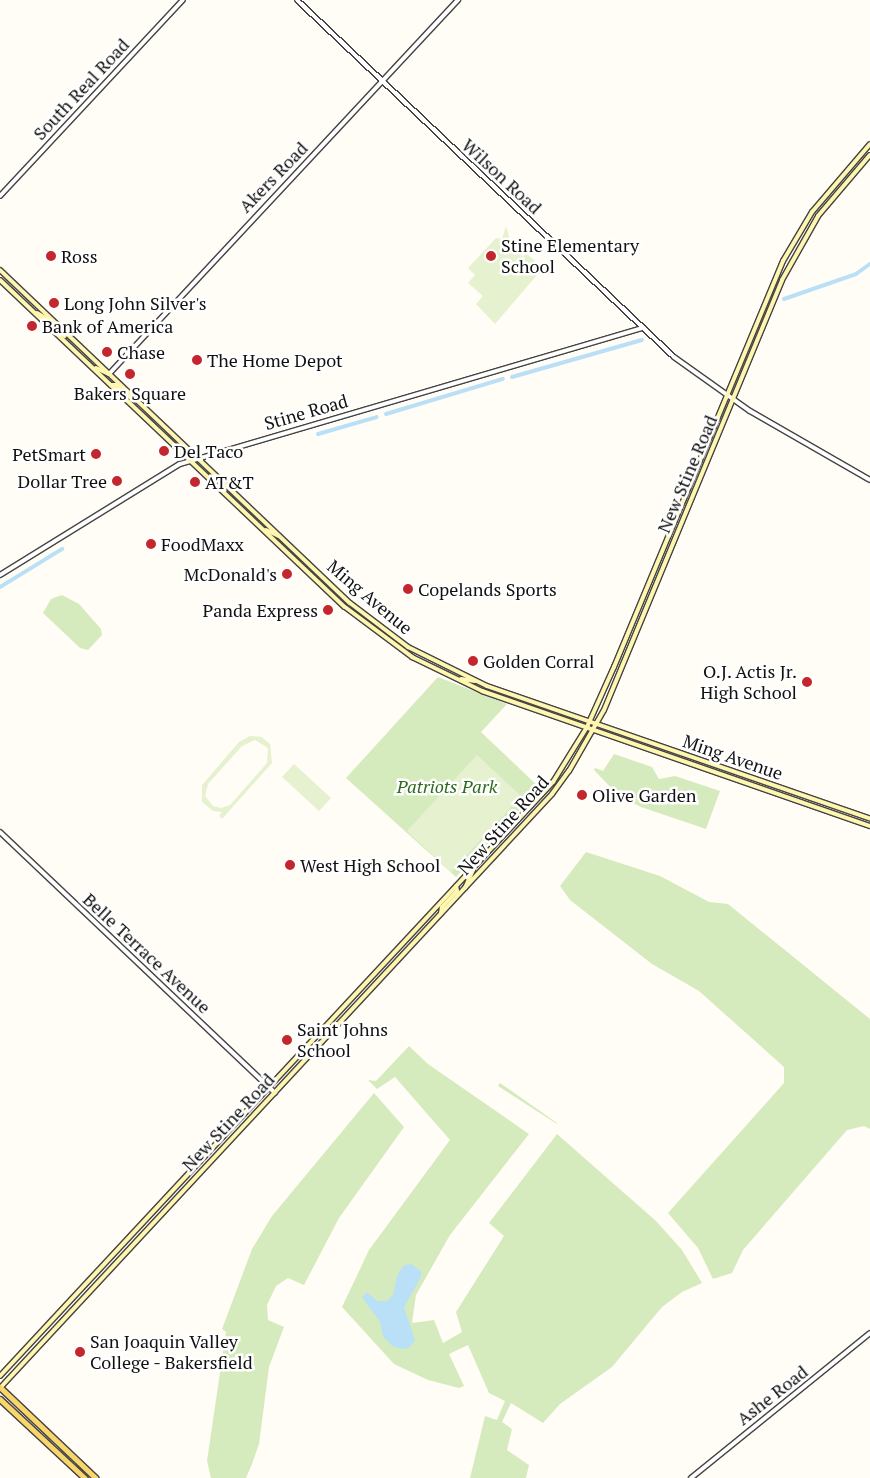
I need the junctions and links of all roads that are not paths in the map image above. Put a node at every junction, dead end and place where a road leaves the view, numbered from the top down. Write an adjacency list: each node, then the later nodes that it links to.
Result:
1 (183, 0): 7 (street, South Real Road)
2 (296, 0): 4 (street, Wilson Road)
3 (458, 0): 4 (street, Akers Road)
4 (382, 81): 12 (street, Wilson Road); 16 (street, Akers Road)
5 (870, 144): 18 (main road, New Stine Road)
6 (870, 155): 19 (main road, New Stine Road)
7 (0, 196)
8 (0, 270): 11 (main road, Ming Avenue)
9 (0, 280): 10 (main road, Ming Avenue)
10 (21, 300): 11 (main road); 13 (main road, Ming Avenue)
11 (56, 324): 14 (main road, Ming Avenue)
12 (642, 328): 18 (street, Wilson Road); 21 (street, Stine Road)
13 (52, 330): 14 (main road); 15 (main road, Ming Avenue)
14 (79, 346): 16 (main road, Ming Avenue)
15 (78, 355): 16 (main road); 17 (main road, Ming Avenue)
16 (109, 374): 20 (main road, Ming Avenue)
17 (110, 384): 20 (main road); 22 (main road, Ming Avenue)
18 (725, 395): 19 (street, Wilson Road); 35 (main road, New Stine Road)
19 (732, 400): 23 (street, Wilson Road); 36 (main road, New Stine Road)
20 (140, 403): 21 (main road, Ming Avenue)
21 (198, 458): 22 (street, Stine Road); 25 (main road, Ming Avenue)
22 (190, 460): 24 (main road, Ming Avenue); 28 (street, Stine Road)
23 (870, 480)
24 (256, 523): 25 (main road); 26 (main road, Ming Avenue)
25 (279, 536): 27 (main road, Ming Avenue)
26 (275, 542): 27 (main road); 29 (main road, Ming Avenue)
27 (302, 558): 30 (main road, Ming Avenue)
28 (0, 575)
29 (368, 627): 30 (main road); 31 (main road, Ming Avenue)
30 (390, 635): 32 (main road, Ming Avenue)
31 (388, 641): 32 (main road); 33 (main road, Ming Avenue)
32 (408, 647): 34 (main road, Ming Avenue)
33 (440, 672): 34 (main road); 37 (main road, Ming Avenue)
34 (474, 681): 35 (main road, Ming Avenue)
35 (590, 720): 36 (main road, Ming Avenue); 37 (main road, New Stine Road)
36 (597, 723): 38 (main road, New Stine Road); 39 (main road, Ming Avenue)
37 (587, 727): 38 (main road, Ming Avenue); 42 (main road, New Stine Road)
38 (594, 730): 40 (main road, Ming Avenue); 44 (main road, New Stine Road)
39 (870, 819)
40 (870, 826)
41 (0, 832): 46 (street, Belle Terrace Avenue)
42 (473, 868): 43 (main road, New Stine Road); 44 (main road)
43 (456, 886): 45 (main road); 46 (main road, New Stine Road)
44 (465, 888): 45 (main road, New Stine Road)
45 (441, 913): 47 (main road, New Stine Road)
46 (269, 1087): 47 (street, Belle Terrace Avenue); 49 (main road, New Stine Road)
47 (275, 1093): 50 (main road, New Stine Road)
48 (870, 1333): 56 (street, Ashe Road)
49 (38, 1336): 50 (main road); 51 (main road, New Stine Road)
50 (43, 1341): 52 (main road, New Stine Road)
51 (0, 1376)
52 (0, 1388): 55 (main road)
53 (0, 1398): 54 (main road)
54 (85, 1478)
55 (96, 1478)
56 (691, 1478)

